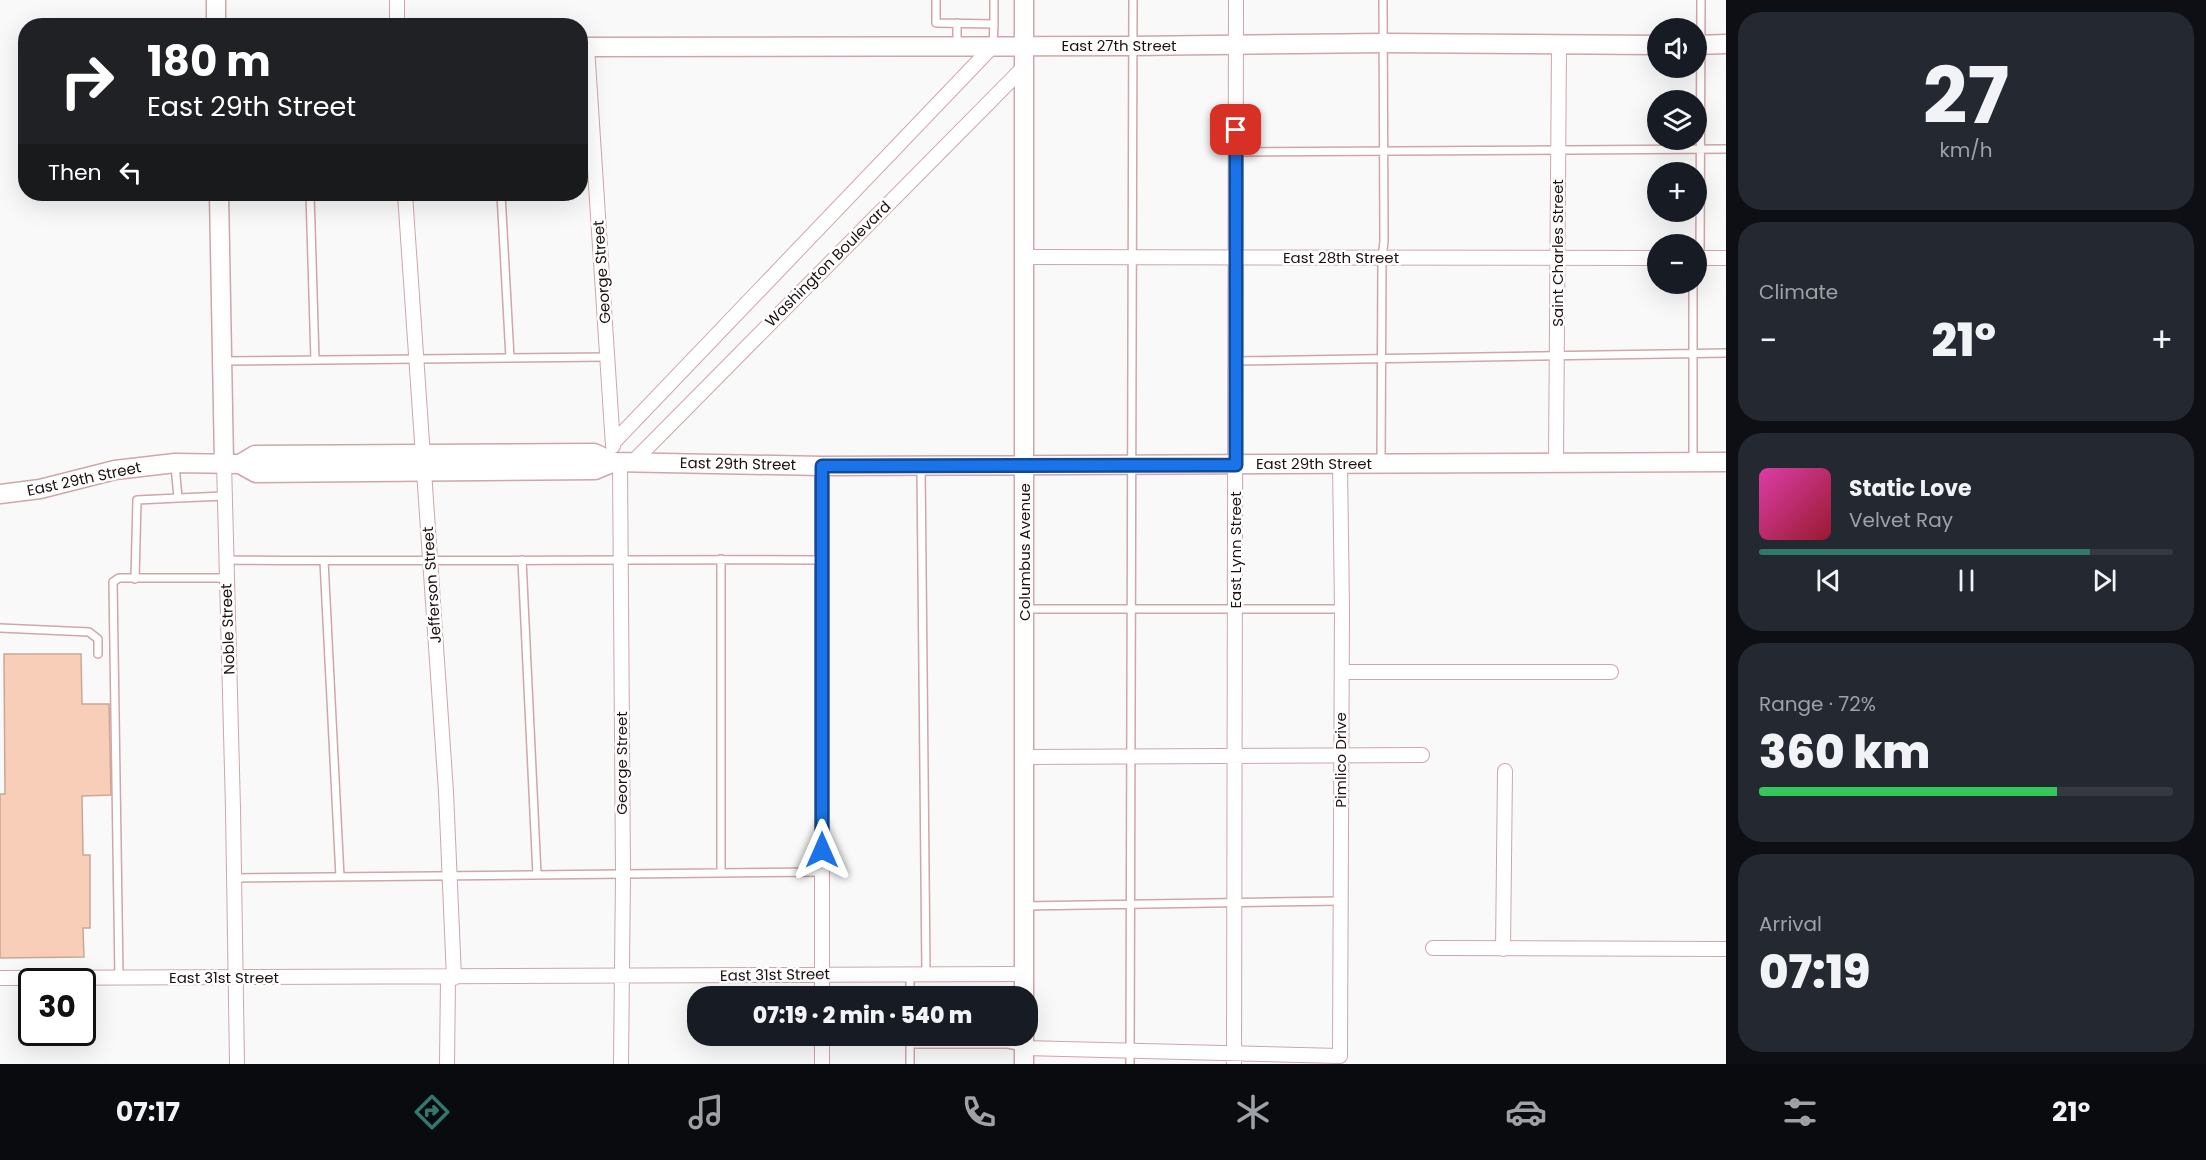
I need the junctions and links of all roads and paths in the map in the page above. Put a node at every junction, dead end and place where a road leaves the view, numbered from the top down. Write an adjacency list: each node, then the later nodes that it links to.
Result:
1 (216, 0): 10 (street)
2 (397, 0): 11 (street)
3 (936, 0): 13 (lane)
4 (994, 0): 14 (lane)
5 (1024, 0): 22 (street, Columbus Avenue)
6 (1132, 0): 23 (lane)
7 (1236, 0): 17 (street, East Lynn Street)
8 (1383, 0): 15 (lane)
9 (1701, 0): 12 (lane)
10 (216, 18)
11 (398, 18)
12 (1700, 18)
13 (957, 24): 14 (lane); 25 (lane)
14 (994, 24): 21 (lane)
15 (1384, 43): 17 (street, East 27th Street); 18 (street, East 27th Street); 32 (lane)
16 (1726, 44): 20 (street)
17 (1236, 45): 23 (street, East 27th Street); 33 (street, East Lynn Street)
18 (1559, 45): 19 (street, East 27th Street); 28 (street, Saint Charles Street)
19 (1647, 45)
20 (1707, 45)
21 (993, 46): 22 (street, East 27th Street); 25 (street, East 27th Street); 59 (street, Washington Boulevard)
22 (1024, 46): 23 (street, East 27th Street); 26 (street, Columbus Avenue)
23 (1132, 46): 41 (lane)
24 (588, 47): 25 (street, East 27th Street)
25 (957, 47)
26 (1024, 67): 40 (street, Columbus Avenue); 60 (street, Washington Boulevard)
27 (1726, 149): 31 (lane)
28 (1558, 150): 29 (lane); 32 (lane); 44 (street, Saint Charles Street)
29 (1647, 150)
30 (1701, 150): 39 (lane)
31 (1707, 150)
32 (1384, 151): 33 (lane); 43 (lane)
33 (1236, 152): 42 (street, East Lynn Street)
34 (588, 153): 52 (street, George Street)
35 (219, 201): 58 (street, Noble Street)
36 (310, 201): 56 (lane)
37 (406, 201): 54 (street, Jefferson Street)
38 (501, 201): 53 (lane)
39 (1699, 234)
40 (1025, 257): 41 (street, East 28th Street); 70 (street, Columbus Avenue)
41 (1131, 257): 42 (street, East 28th Street); 71 (lane)
42 (1235, 257): 43 (street, East 28th Street); 57 (street, East Lynn Street)
43 (1382, 258): 44 (street, East 28th Street); 55 (lane)
44 (1558, 258): 45 (street, East 28th Street); 51 (street, Saint Charles Street)
45 (1647, 258)
46 (1707, 258): 47 (street)
47 (1726, 258)
48 (1693, 294): 49 (lane)
49 (1693, 354): 50 (lane); 51 (lane); 62 (lane)
50 (1726, 354)
51 (1557, 356): 55 (lane); 61 (street, Saint Charles Street)
52 (608, 357): 53 (lane); 59 (street, George Street)
53 (510, 358): 54 (lane)
54 (417, 359): 56 (lane); 66 (street, Jefferson Street)
55 (1381, 359): 57 (lane); 68 (lane)
56 (315, 360): 58 (lane)
57 (1235, 360): 72 (street, East Lynn Street)
58 (222, 361): 65 (street, Noble Street)
59 (613, 443): 60 (street, George Street)
60 (622, 462): 66 (street, East 29th Street); 73 (street, East 29th Street); 77 (street, George Street)
61 (1556, 462): 62 (street, East 29th Street); 68 (street, East 29th Street)
62 (1693, 462): 63 (street, East 29th Street)
63 (1726, 462)
64 (175, 463): 65 (street, East 29th Street); 74 (street, East 29th Street); 76 (lane)
65 (232, 463): 66 (street, East 29th Street); 75 (street, Noble Street)
66 (423, 463): 83 (street, Jefferson Street)
67 (1340, 464): 68 (street, East 29th Street); 72 (street, East 29th Street); 89 (street, Pimlico Drive)
68 (1381, 464)
69 (921, 465): 70 (street, East 29th Street); 73 (street, East 29th Street); 115 (lane)
70 (1025, 465): 71 (street, East 29th Street); 86 (street, Columbus Avenue)
71 (1132, 465): 72 (street, East 29th Street); 87 (lane)
72 (1236, 465): 88 (street, East Lynn Street)
73 (822, 466): 81 (street)
74 (0, 494)
75 (225, 496): 76 (lane); 78 (street, Noble Street)
76 (178, 498): 85 (lane)
77 (620, 559): 79 (lane); 80 (lane); 102 (street, George Street)
78 (227, 560): 82 (lane); 84 (street, Noble Street)
79 (522, 560): 83 (lane); 103 (lane)
80 (721, 560): 81 (lane); 101 (lane)
81 (822, 560): 100 (street)
82 (324, 561): 83 (lane); 105 (lane)
83 (430, 562): 104 (street, Jefferson Street)
84 (227, 578): 85 (lane); 106 (street, Noble Street)
85 (135, 579): 120 (lane)
86 (1025, 609): 87 (lane); 98 (street, Columbus Avenue)
87 (1131, 609): 88 (lane); 96 (lane)
88 (1236, 609): 89 (lane); 97 (street, East Lynn Street)
89 (1342, 609): 92 (street, Pimlico Drive)
90 (0, 628): 91 (lane)
91 (98, 654)
92 (1342, 672): 93 (street); 94 (street, Pimlico Drive)
93 (1611, 672)
94 (1341, 755): 95 (street); 97 (street); 107 (street, Pimlico Drive)
95 (1422, 755)
96 (1130, 756): 97 (street); 98 (street); 108 (lane)
97 (1235, 756): 109 (street, East Lynn Street)
98 (1025, 757): 110 (street, Columbus Avenue)
99 (1504, 771): 112 (street)
100 (822, 872): 101 (lane); 117 (street)
101 (721, 873): 102 (lane)
102 (623, 874): 103 (lane); 118 (street, George Street)
103 (537, 875): 104 (lane)
104 (449, 876): 105 (lane); 122 (street, Jefferson Street)
105 (340, 877): 106 (lane)
106 (234, 878): 121 (street, Noble Street)
107 (1340, 901): 109 (lane); 131 (street, Pimlico Drive)
108 (1130, 903): 109 (lane); 110 (lane); 129 (lane)
109 (1234, 903): 130 (street, East Lynn Street)
110 (1024, 906): 116 (street, Columbus Avenue)
111 (1433, 948): 112 (street)
112 (1503, 949): 113 (street)
113 (1726, 950)
114 (910, 973): 115 (street, East 31st Street); 117 (street, East 31st Street); 124 (lane)
115 (926, 973): 116 (street, East 31st Street)
116 (1024, 974): 125 (street, Columbus Avenue)
117 (822, 975): 118 (street, East 31st Street); 123 (street)
118 (622, 977): 122 (street, East 31st Street); 134 (street, George Street)
119 (0, 978): 120 (street, East 31st Street)
120 (119, 978): 121 (street, East 31st Street)
121 (236, 978): 122 (street, East 31st Street); 132 (street, Noble Street)
122 (451, 978): 133 (street, Jefferson Street)
123 (822, 986)
124 (910, 986)
125 (1024, 986)
126 (822, 1046): 135 (street)
127 (910, 1046): 136 (lane)
128 (1024, 1049): 129 (street)
129 (1130, 1057): 130 (street)
130 (1234, 1059): 131 (street)
131 (1340, 1060)
132 (237, 1064)
133 (447, 1064)
134 (621, 1064)
135 (822, 1064)
136 (910, 1064)

